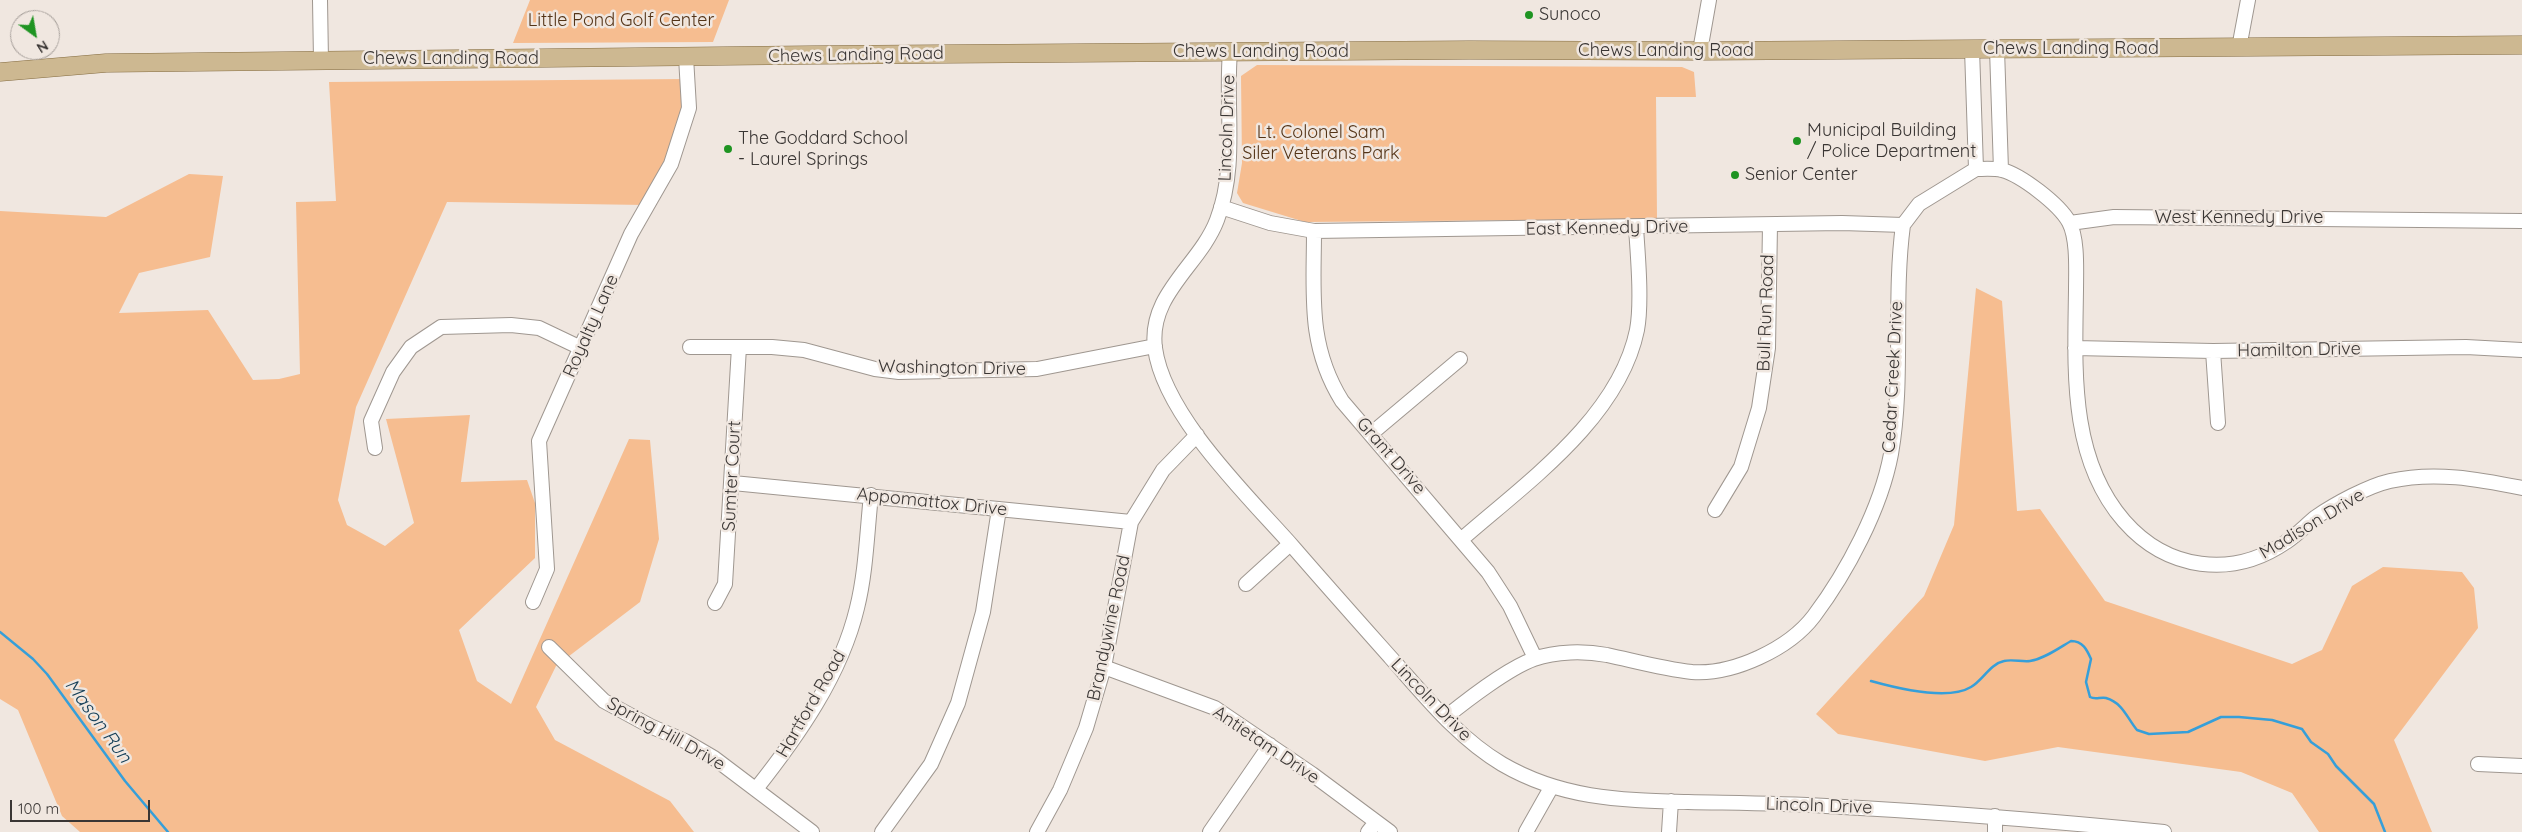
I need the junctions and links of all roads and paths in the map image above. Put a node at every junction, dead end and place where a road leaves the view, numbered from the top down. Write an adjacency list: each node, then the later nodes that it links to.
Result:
1 (320, 0): 11 (street)
2 (1709, 0): 8 (street)
3 (2248, 0): 5 (street)
4 (2522, 45): 5 (main road, Chews Landing Road)
5 (2238, 48): 7 (main road, Chews Landing Road)
6 (1972, 49): 7 (main road, Chews Landing Road); 8 (main road, Chews Landing Road); 13 (street)
7 (1997, 49): 14 (street)
8 (1700, 51): 9 (main road, Chews Landing Road)
9 (1230, 52): 10 (main road, Chews Landing Road); 15 (street, Lincoln Drive)
10 (686, 57): 11 (main road, Chews Landing Road); 25 (street, Royalty Lane)
11 (321, 60): 12 (main road, Chews Landing Road)
12 (0, 72)
13 (1976, 169): 14 (street); 19 (street)
14 (2002, 170): 17 (street)
15 (1221, 207): 21 (street, East Kennedy Drive); 23 (street, Lincoln Drive)
16 (2522, 221): 17 (street, West Kennedy Drive)
17 (2070, 223): 26 (street, Madison Drive)
18 (1770, 225): 19 (street, East Kennedy Drive); 20 (street, East Kennedy Drive); 38 (street, Bull Run Road)
19 (1903, 225): 46 (street, Cedar Creek Drive)
20 (1636, 228): 21 (street, East Kennedy Drive); 40 (street)
21 (1314, 231): 31 (street, Grant Drive)
22 (739, 346): 23 (street, Washington Drive); 24 (street, Washington Drive); 34 (street, Sumter Court)
23 (1154, 346): 32 (street, Lincoln Drive)
24 (690, 347)
25 (581, 348): 33 (street); 43 (street, Royalty Lane)
26 (2076, 348): 28 (street, Hamilton Drive); 35 (street, Madison Drive)
27 (2522, 350): 28 (street, Hamilton Drive)
28 (2213, 351): 30 (street)
29 (1460, 359): 31 (street)
30 (2218, 423)
31 (1372, 433): 40 (street, Grant Drive)
32 (1197, 435): 39 (street, Brandywine Road); 41 (street, Lincoln Drive)
33 (375, 448)
34 (732, 483): 36 (street, Appomattox Drive); 44 (street, Sumter Court)
35 (2522, 488)
36 (871, 495): 37 (street, Appomattox Drive); 53 (street, Hartford Road)
37 (999, 509): 39 (street, Appomattox Drive); 59 (street)
38 (1715, 510)
39 (1131, 522): 47 (street, Brandywine Road)
40 (1462, 539): 46 (street, Grant Drive)
41 (1290, 544): 42 (street); 48 (street, Lincoln Drive)
42 (1246, 584)
43 (534, 602)
44 (715, 603)
45 (550, 647): 53 (street, Spring Hill Drive)
46 (1534, 658): 48 (street, Cedar Creek Drive)
47 (1104, 667): 49 (street, Antietam Drive); 60 (street, Brandywine Road)
48 (1446, 717): 52 (street, Lincoln Drive)
49 (1270, 745): 56 (street, Antietam Drive); 61 (street)
50 (2478, 764): 51 (street)
51 (2522, 766)
52 (1552, 786): 54 (street, Lincoln Drive); 63 (street)
53 (756, 789): 58 (street, Spring Hill Drive)
54 (1671, 801): 55 (street, Lincoln Drive); 64 (street)
55 (1995, 816): 57 (street, Lincoln Drive); 65 (street)
56 (1372, 827): 62 (street, Antietam Drive)
57 (2128, 830): 66 (street, Lincoln Drive)
58 (812, 832)
59 (882, 832)
60 (1037, 832)
61 (1210, 832)
62 (1390, 832)
63 (1526, 832)
64 (1669, 832)
65 (1995, 832)
66 (2164, 832)

